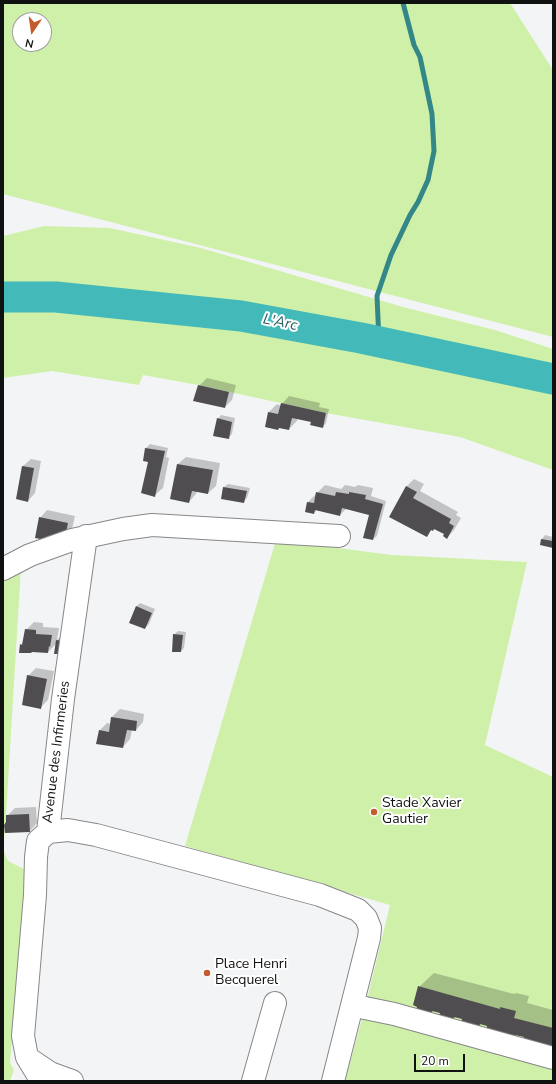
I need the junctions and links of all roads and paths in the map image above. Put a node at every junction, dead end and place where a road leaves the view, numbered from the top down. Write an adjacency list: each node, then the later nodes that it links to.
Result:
1 (86, 536): 2 (street); 3 (street); 4 (street, Avenue des Infirmeries)
2 (339, 536)
3 (3, 568)
4 (48, 832): 6 (street); 7 (street, Avenue des Infirmeries)
5 (275, 1003): 11 (street)
6 (352, 1004): 8 (street); 12 (street)
7 (27, 1057): 9 (street, Avenue des Infirmeries); 10 (street)
8 (553, 1058)
9 (40, 1081)
10 (72, 1081)
11 (253, 1081)
12 (333, 1081)

